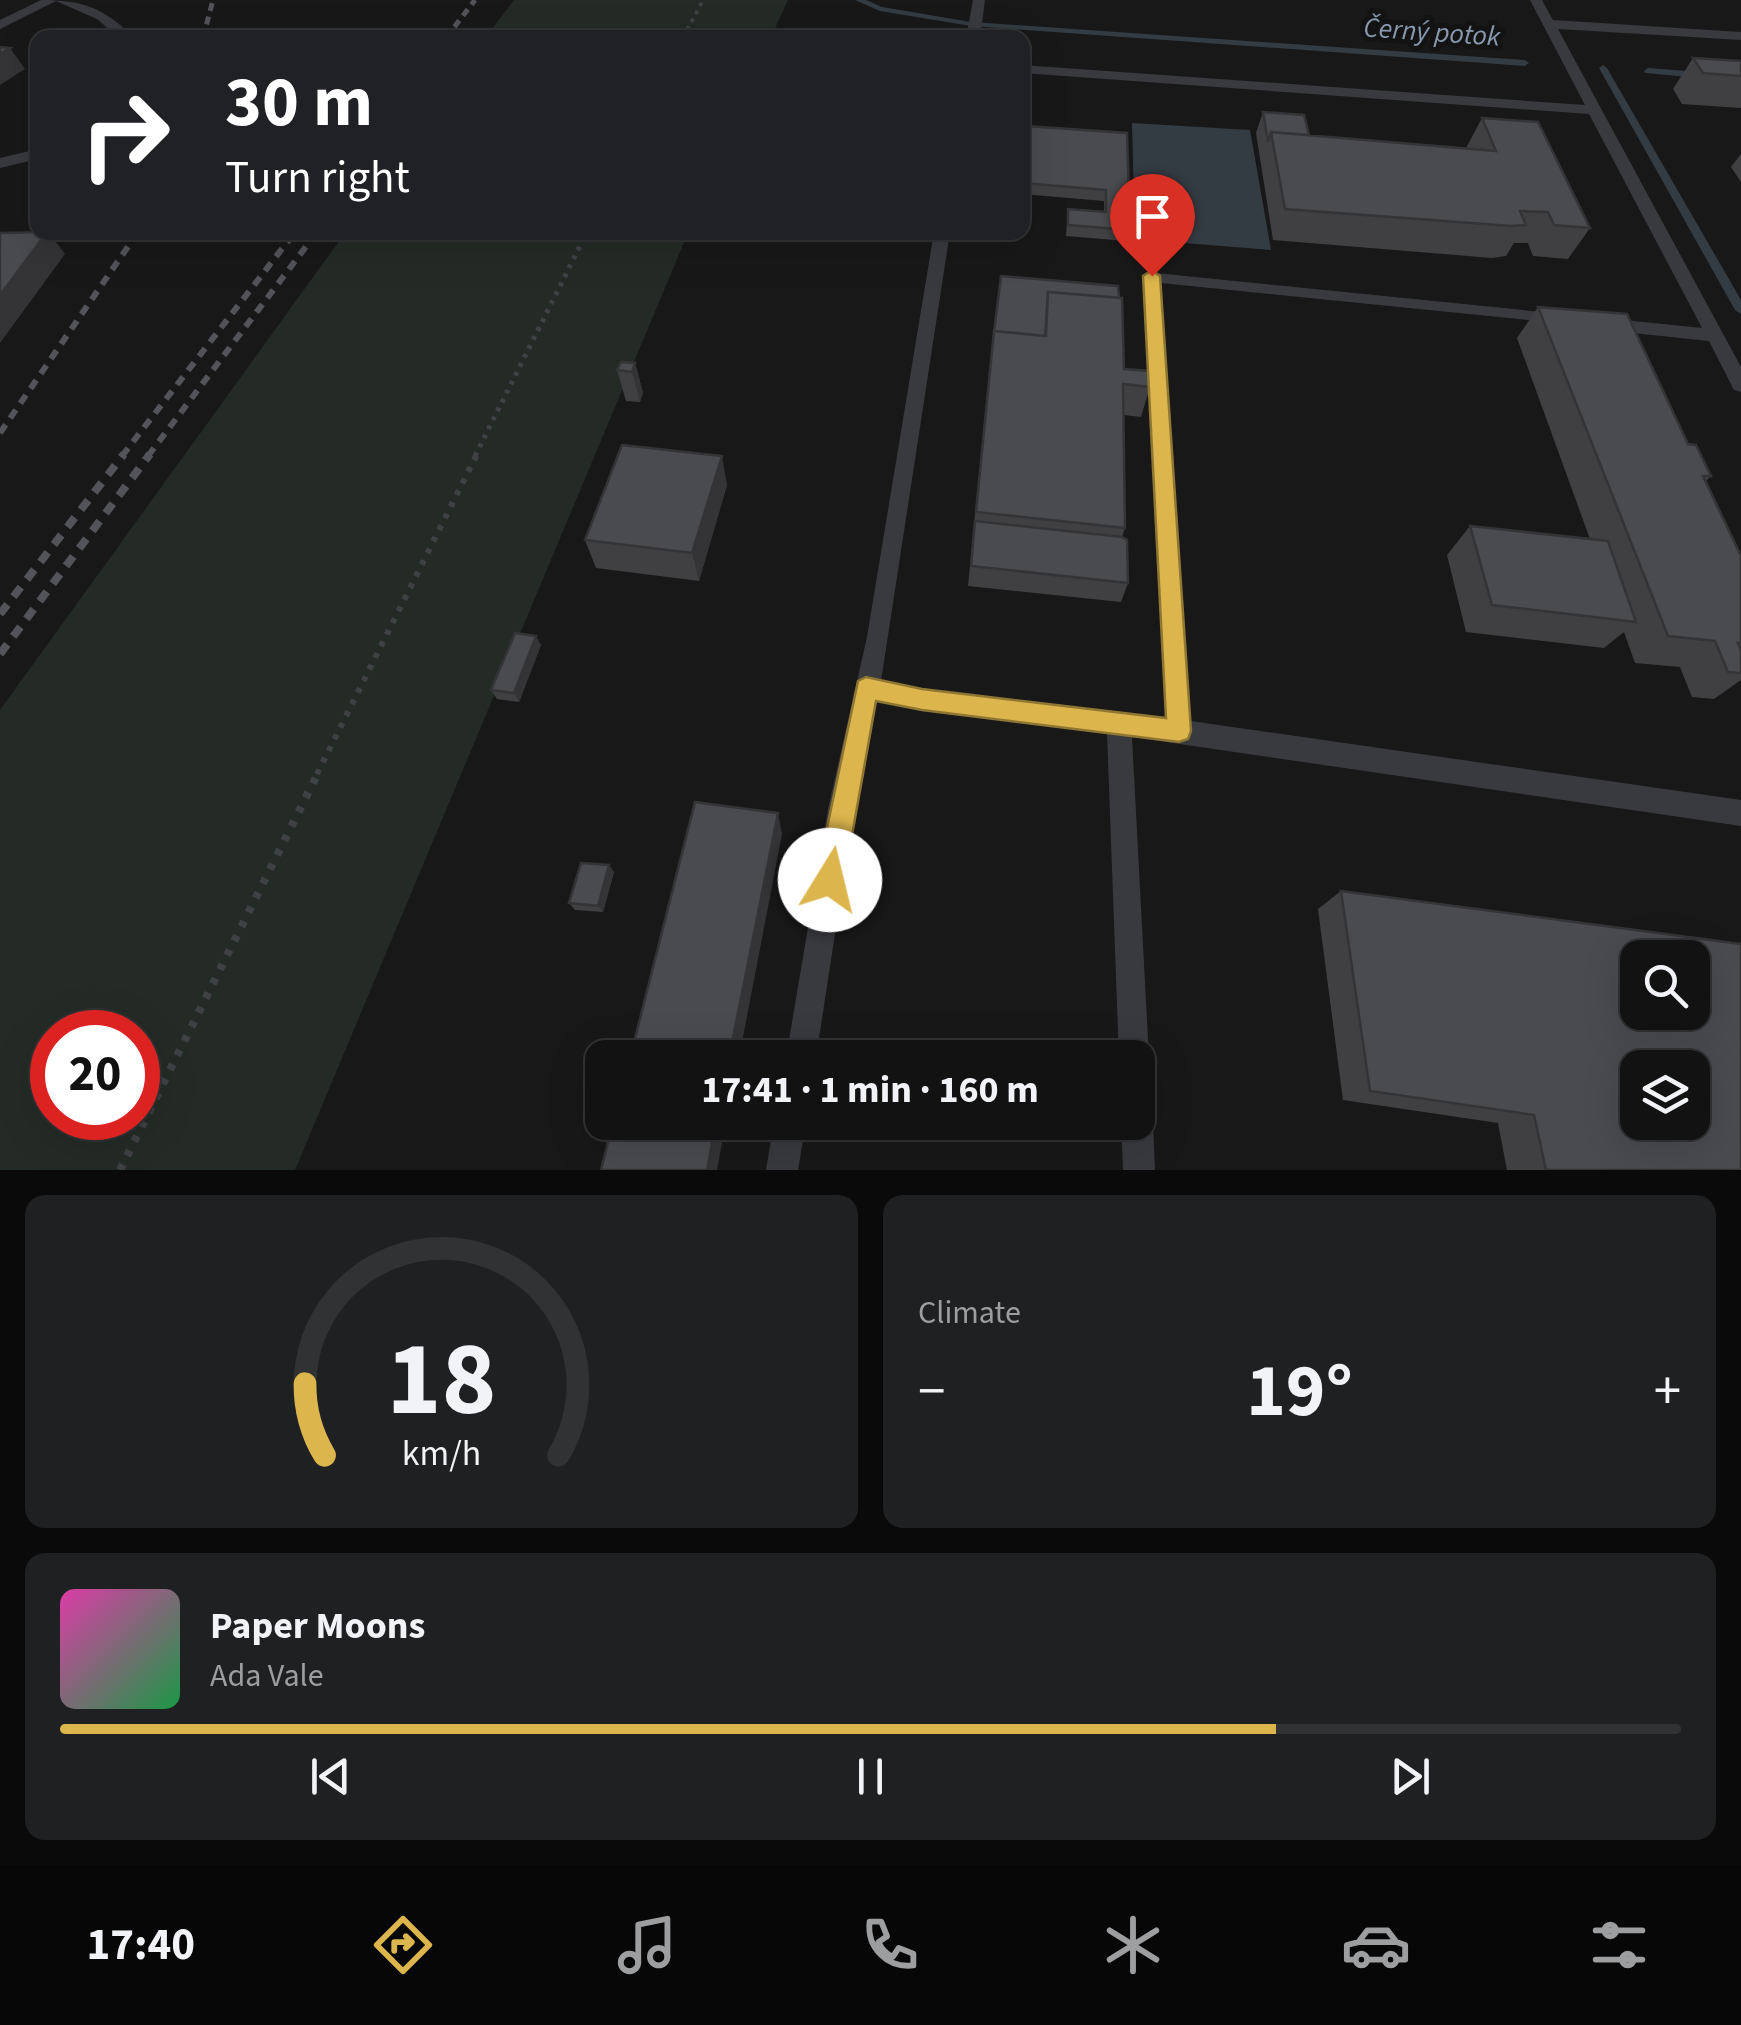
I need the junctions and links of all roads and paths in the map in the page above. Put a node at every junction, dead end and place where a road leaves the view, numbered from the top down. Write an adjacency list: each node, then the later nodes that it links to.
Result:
1 (52, 0): 5 (lane)
2 (62, 0): 7 (lane)
3 (703, 0): 8 (path)
4 (1536, 0): 6 (lane)
5 (0, 24)
6 (1548, 24): 9 (lane); 11 (lane)
7 (119, 30)
8 (687, 30)
9 (1741, 36)
10 (1030, 71): 11 (lane)
11 (1594, 110): 16 (lane)
12 (30, 156): 13 (lane)
13 (0, 163)
14 (583, 240): 26 (path)
15 (941, 240): 18 (lane)
16 (1715, 336): 17 (lane); 20 (lane)
17 (1741, 385)
18 (866, 688): 19 (lane); 22 (lane)
19 (1119, 724): 20 (lane); 23 (lane)
20 (1179, 731): 21 (lane)
21 (1741, 812)
22 (804, 1040)
23 (1133, 1040)
24 (787, 1140): 27 (lane)
25 (1138, 1140): 28 (lane)
26 (120, 1170)
27 (782, 1170)
28 (1139, 1170)

